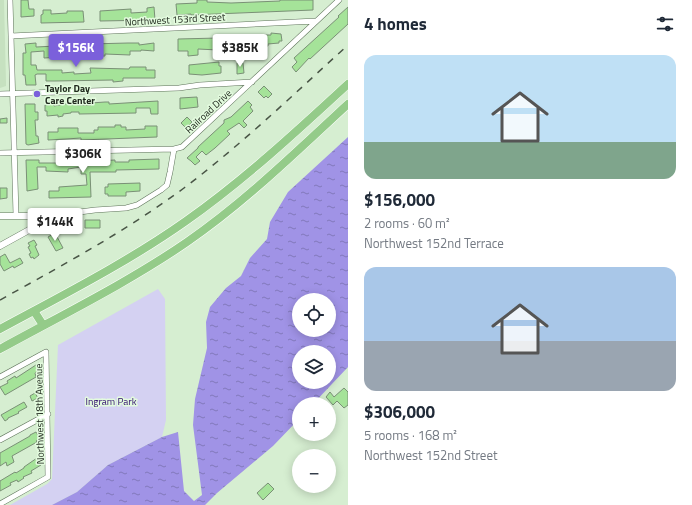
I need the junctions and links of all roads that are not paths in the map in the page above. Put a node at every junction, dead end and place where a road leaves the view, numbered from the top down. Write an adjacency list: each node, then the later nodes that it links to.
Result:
1 (10, 0): 4 (street)
2 (339, 0): 3 (street, Railroad Drive)
3 (316, 21): 4 (street, Northwest 153rd Street); 5 (street, Railroad Drive)
4 (11, 36): 8 (street)
5 (252, 82): 8 (street); 10 (street, Railroad Drive)
6 (348, 84): 17 (main road)
7 (0, 94): 8 (street)
8 (12, 94): 12 (street)
9 (348, 104): 18 (main road)
10 (174, 149): 12 (street); 15 (street)
11 (0, 153): 12 (street)
12 (15, 153): 13 (street)
13 (16, 215): 14 (street); 15 (street)
14 (0, 216)
15 (49, 216): 16 (street)
16 (0, 246)
17 (34, 311): 18 (main road); 19 (main road)
18 (43, 325): 20 (main road)
19 (0, 329)
20 (0, 349)
21 (0, 377): 22 (street, Northwest 18th Avenue)
22 (48, 414): 23 (street); 24 (street, Northwest 18th Avenue)
23 (0, 440)
24 (0, 504)

